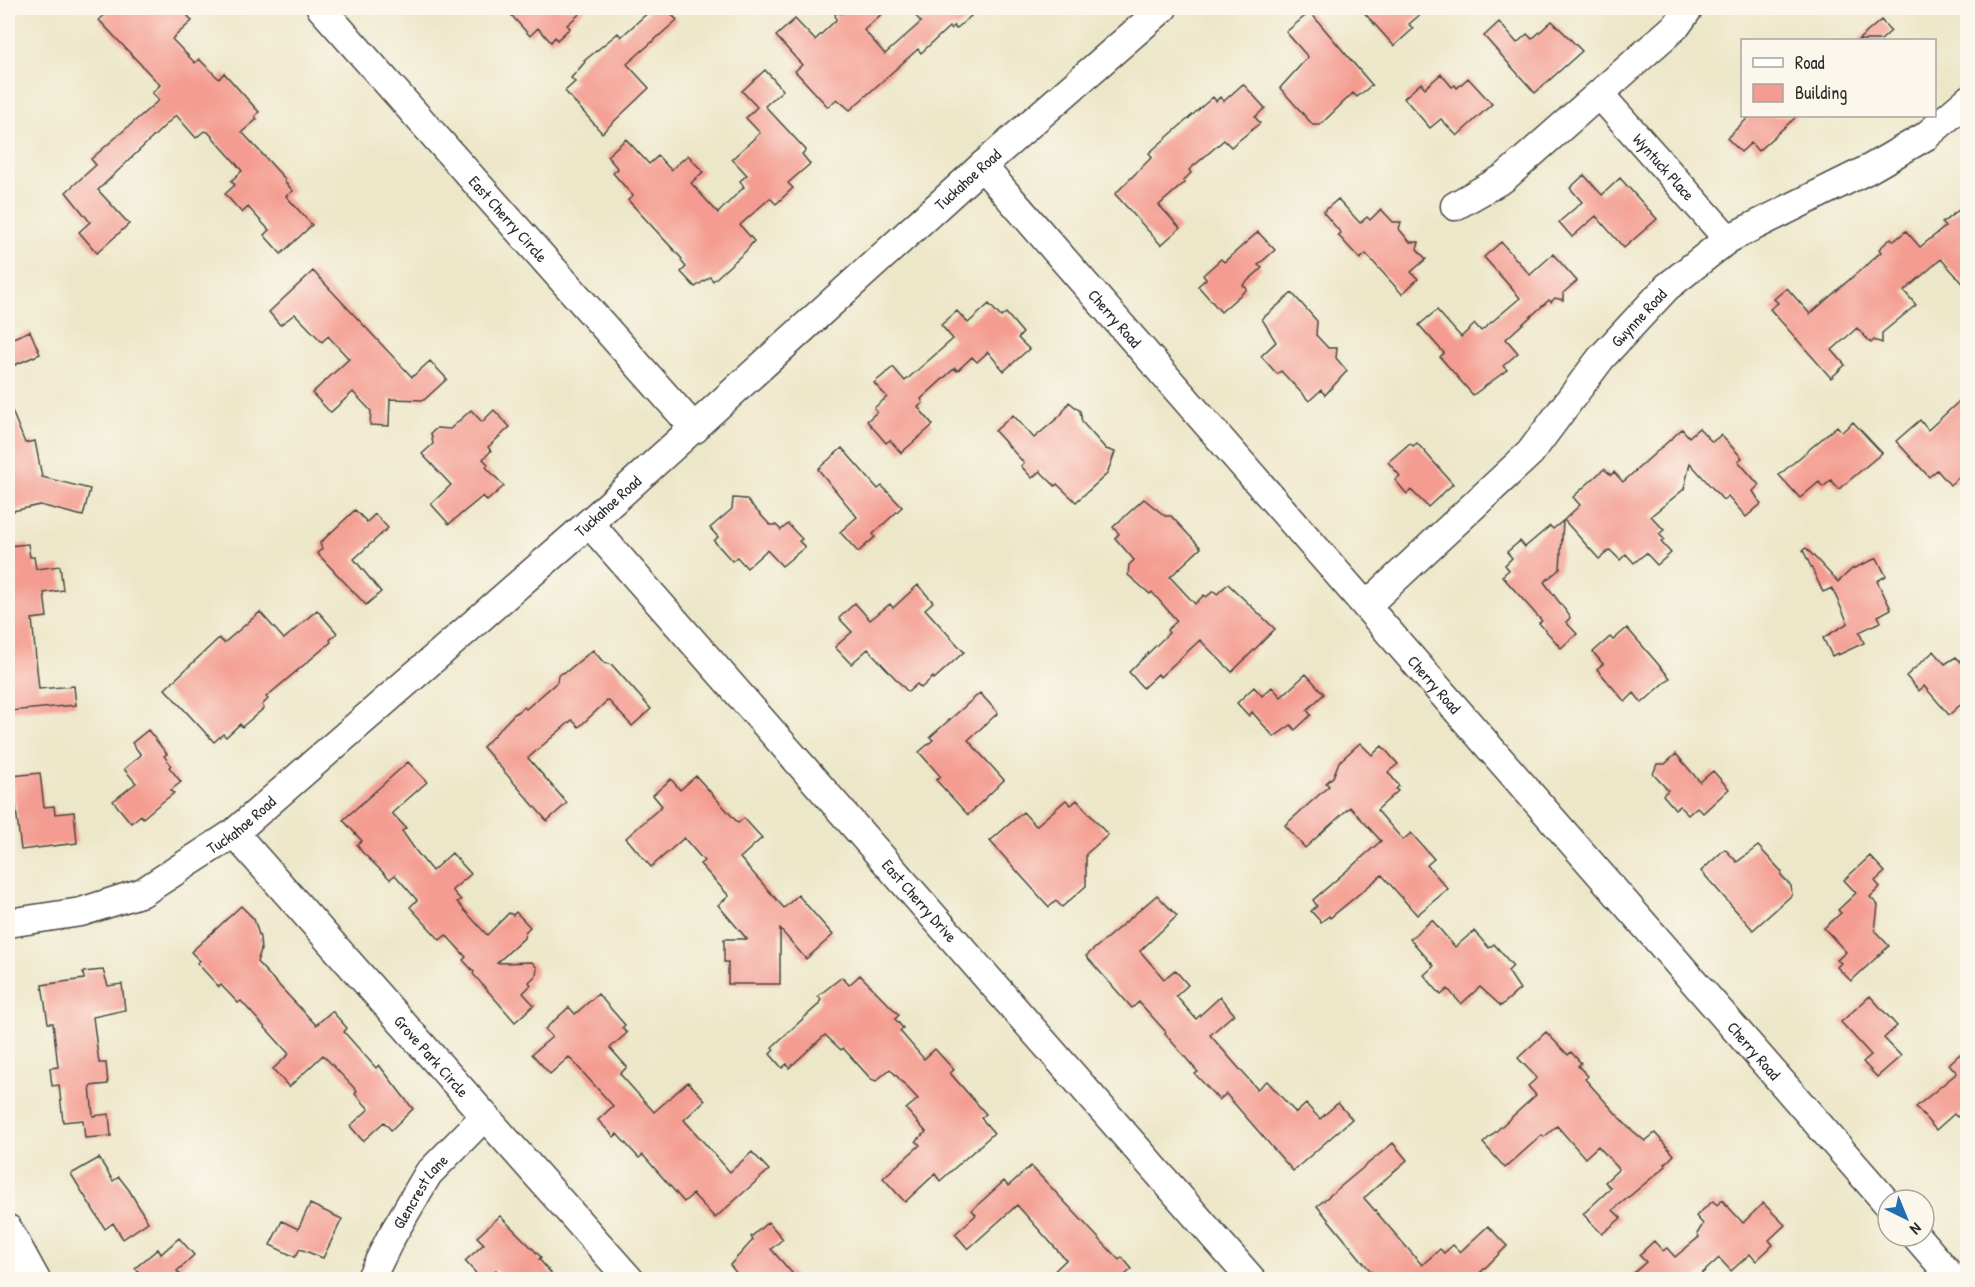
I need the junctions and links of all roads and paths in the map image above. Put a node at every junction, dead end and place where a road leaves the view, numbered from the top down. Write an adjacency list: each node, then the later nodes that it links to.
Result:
1 (321, 8): 9 (street, East Cherry Circle)
2 (1162, 8): 6 (street, Tuckahoe Road)
3 (1689, 8): 4 (street)
4 (1600, 95): 7 (street); 8 (street, Wyntuck Place)
5 (1968, 100): 8 (street, Gwynne Road)
6 (982, 166): 9 (street, Tuckahoe Road); 11 (street, Cherry Road)
7 (1455, 206)
8 (1728, 239): 11 (street, Gwynne Road)
9 (695, 429): 10 (street, Tuckahoe Road)
10 (589, 523): 12 (street, Tuckahoe Road); 21 (street, East Cherry Drive)
11 (1366, 606): 15 (street, Cherry Road)
12 (234, 833): 13 (street, Tuckahoe Road); 14 (street, Grove Park Circle)
13 (8, 923)
14 (485, 1116): 19 (street, Glencrest Lane); 20 (street, Grove Park Circle)
15 (1876, 1190)
16 (8, 1229): 18 (street)
17 (1926, 1248): 22 (street)
18 (36, 1280)
19 (370, 1280)
20 (630, 1280)
21 (1252, 1280)
22 (1954, 1280)

